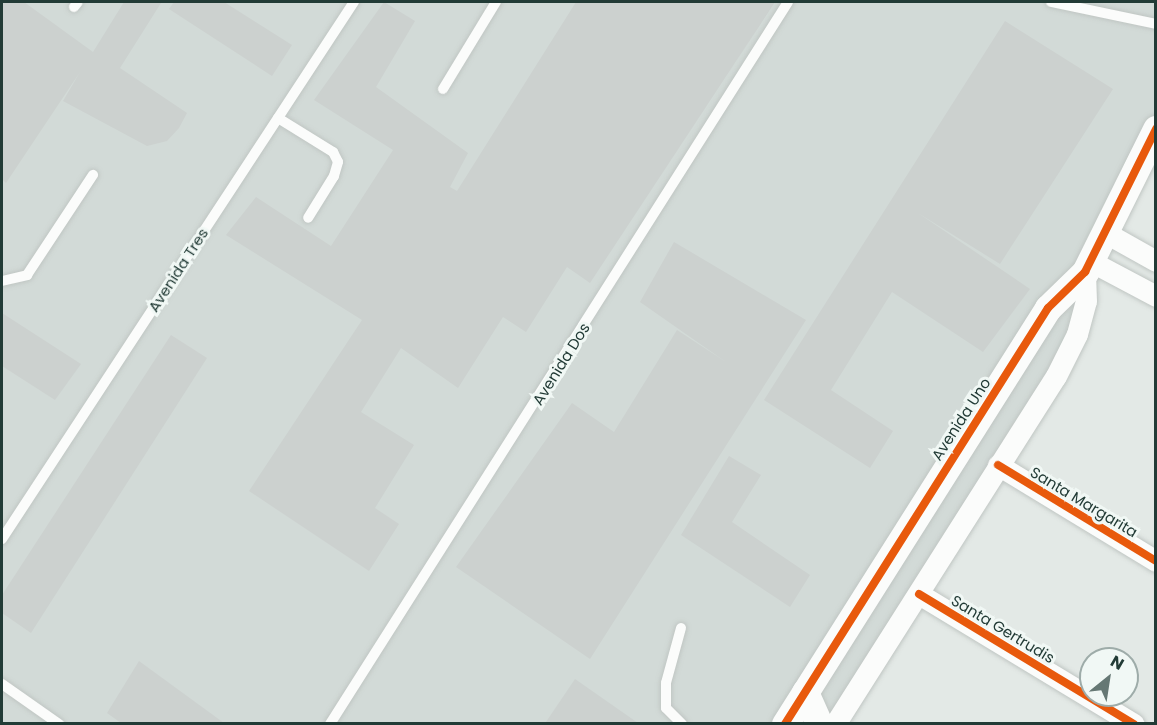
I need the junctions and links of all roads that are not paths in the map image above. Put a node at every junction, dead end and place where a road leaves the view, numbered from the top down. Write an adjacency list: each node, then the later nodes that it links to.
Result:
1 (354, 2): 7 (lane, Avenida Tres)
2 (496, 2): 6 (lane)
3 (788, 2): 24 (lane, Avenida Dos)
4 (1050, 2): 5 (lane)
5 (1155, 24)
6 (443, 88)
7 (278, 118): 10 (lane); 17 (lane, Avenida Tres)
8 (1155, 129): 11 (street, Avenida Uno)
9 (93, 175): 14 (lane)
10 (308, 218)
11 (1106, 233): 12 (street); 13 (street, Avenida Uno)
12 (1155, 261)
13 (1088, 267): 15 (street); 16 (street, Avenida Uno); 22 (street, Avenida Uno)
14 (2, 281)
15 (1155, 296)
16 (998, 465): 18 (street, Santa Margarita); 19 (street, Avenida Uno)
17 (2, 539)
18 (1155, 561)
19 (919, 594): 28 (street, Avenida Uno); 29 (street, Santa Gertrudis)
20 (681, 628): 25 (lane)
21 (2, 684): 23 (lane)
22 (805, 692): 26 (street, Avenida Uno); 27 (street)
23 (59, 723)
24 (330, 723)
25 (682, 723)
26 (785, 723)
27 (819, 723)
28 (835, 723)
29 (1134, 723)

